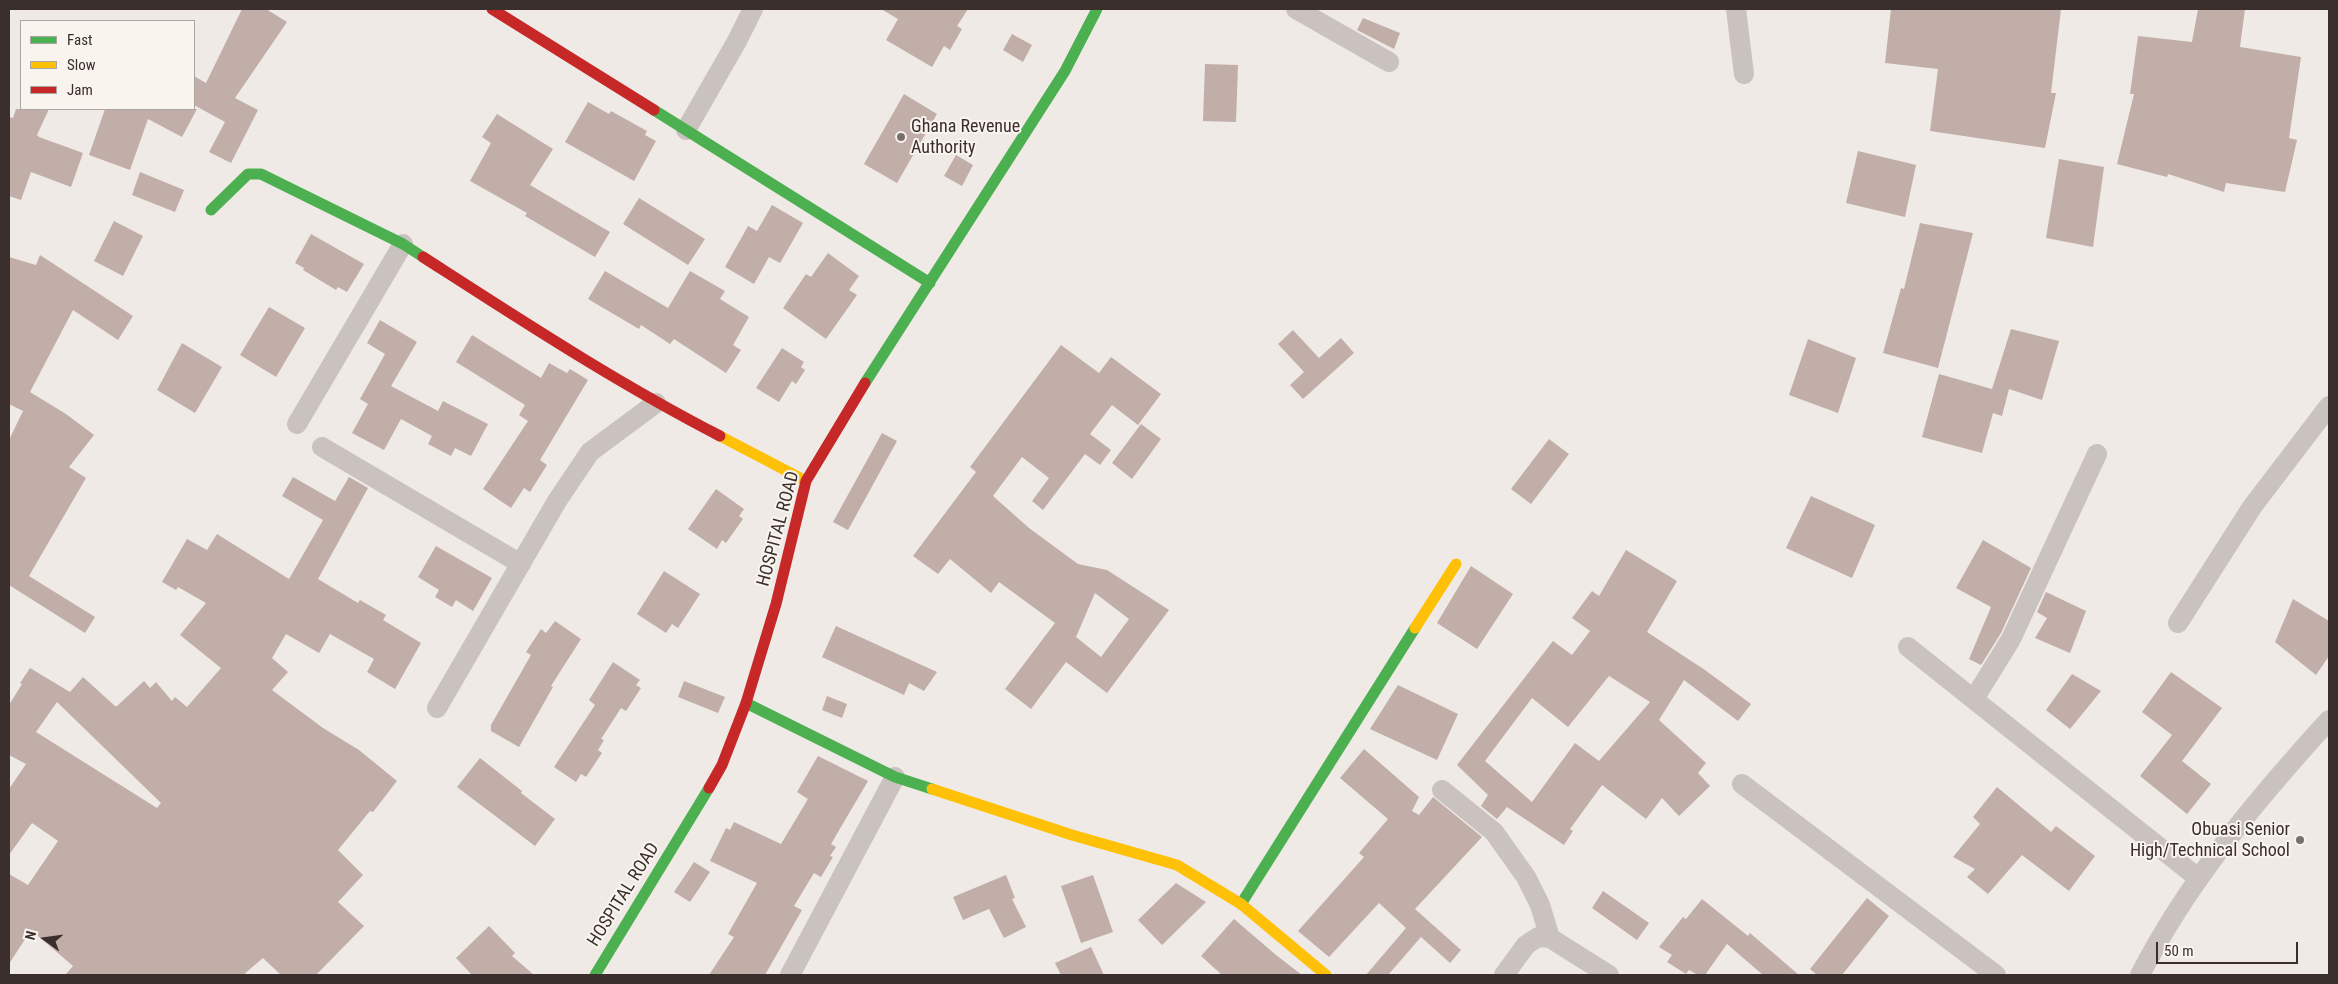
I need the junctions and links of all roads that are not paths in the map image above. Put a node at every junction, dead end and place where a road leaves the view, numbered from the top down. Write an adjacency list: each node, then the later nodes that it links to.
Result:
1 (492, 9): 8 (street)
2 (753, 9): 8 (street)
3 (1097, 9): 11 (street, HOSPITAL ROAD)
4 (1296, 9): 6 (street)
5 (1736, 9): 7 (street)
6 (1389, 62)
7 (1744, 74)
8 (686, 130): 11 (street)
9 (211, 210): 10 (street)
10 (403, 244): 12 (street); 14 (street)
11 (930, 283): 17 (street, HOSPITAL ROAD)
12 (656, 403): 17 (street); 18 (street)
13 (2329, 406): 20 (street)
14 (298, 424)
15 (322, 447): 18 (street)
16 (2097, 454): 22 (street)
17 (806, 481): 23 (street, HOSPITAL ROAD)
18 (521, 564): 24 (street)
19 (1456, 564): 30 (street)
20 (2178, 623)
21 (1908, 647): 22 (street)
22 (1974, 699): 29 (street)
23 (746, 703): 26 (street); 32 (street, HOSPITAL ROAD)
24 (437, 708)
25 (2329, 720): 29 (street)
26 (895, 777): 30 (street); 33 (street)
27 (1742, 784): 37 (street)
28 (1442, 790): 31 (street)
29 (2198, 878): 38 (street)
30 (1240, 904): 34 (street)
31 (1550, 938): 35 (street); 36 (street)
32 (594, 975)
33 (790, 975)
34 (1326, 975)
35 (1504, 975)
36 (1609, 975)
37 (1996, 975)
38 (2140, 975)

